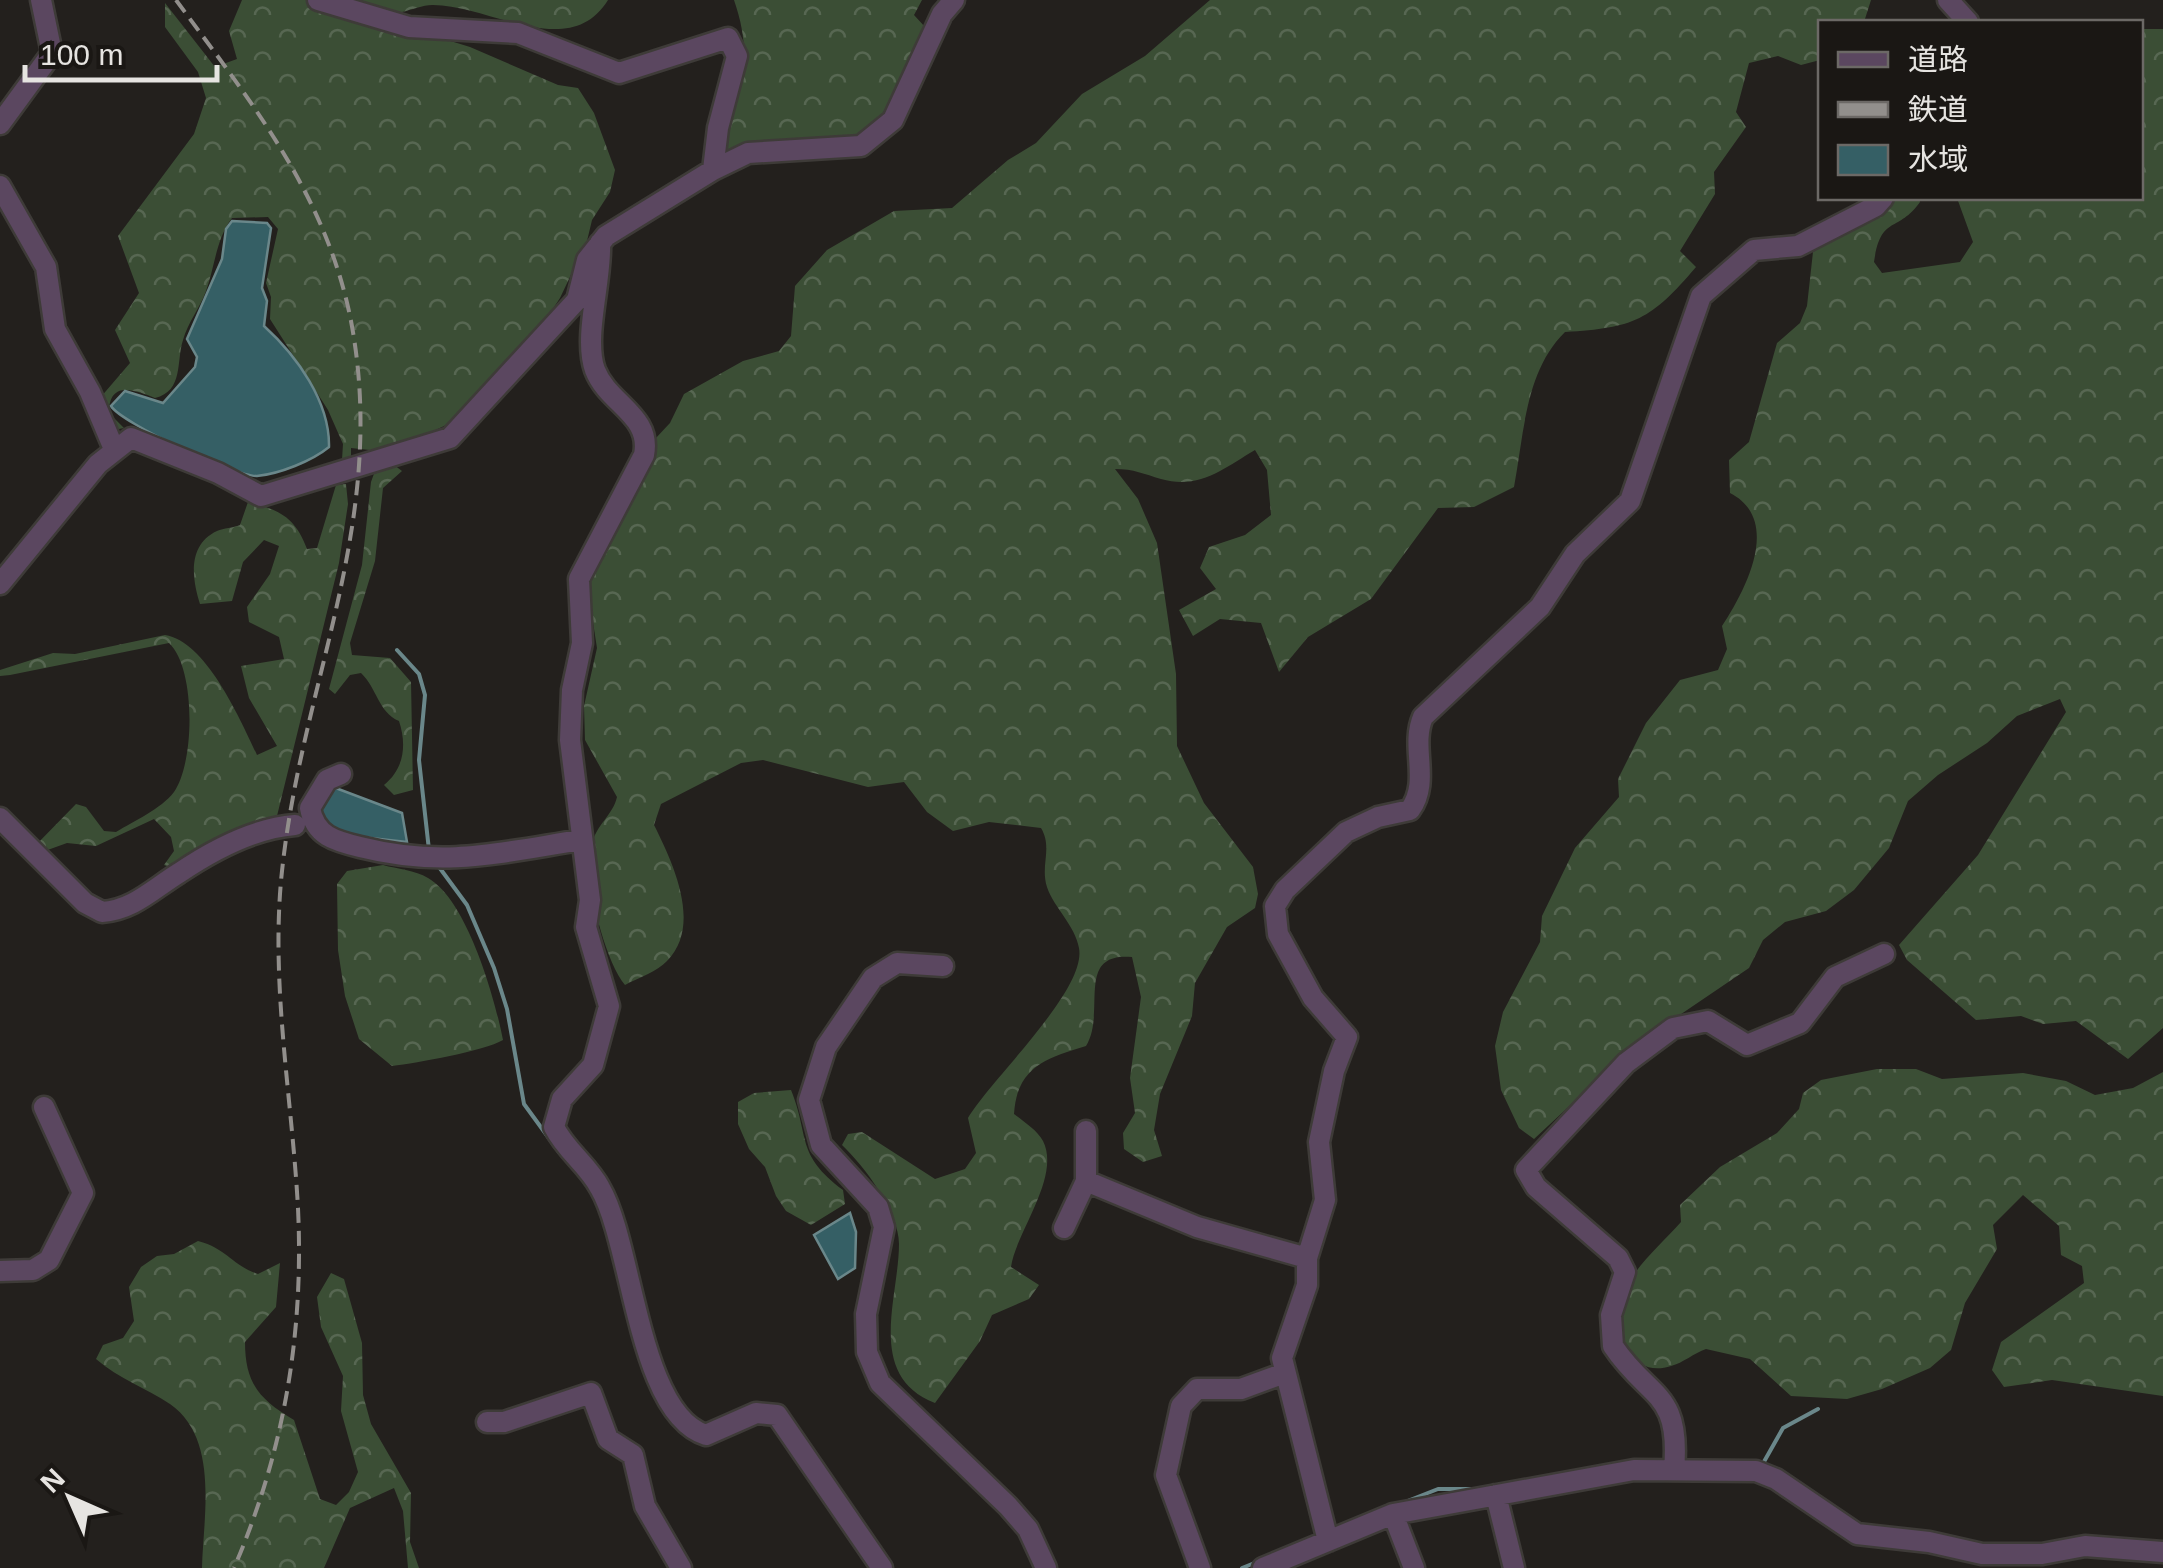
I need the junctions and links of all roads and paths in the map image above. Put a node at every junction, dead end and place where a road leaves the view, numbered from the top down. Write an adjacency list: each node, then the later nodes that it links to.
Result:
1 (41, 0): 6 (street)
2 (318, 0): 7 (street)
3 (954, 0): 7 (street)
4 (1948, 0): 5 (street)
5 (1966, 20)
6 (0, 124)
7 (713, 170): 10 (street)
8 (0, 186): 11 (street)
9 (1881, 200): 23 (street)
10 (600, 243): 11 (street); 16 (street)
11 (114, 450): 12 (street)
12 (0, 584)
13 (341, 774): 15 (street)
14 (0, 818): 15 (street)
15 (307, 820): 16 (street)
16 (582, 840): 33 (street)
17 (1884, 954): 27 (street)
18 (944, 966): 34 (street)
19 (44, 1107): 24 (street)
20 (1086, 1131): 21 (street)
21 (1086, 1181): 22 (street); 23 (street)
22 (1064, 1228)
23 (1307, 1258): 25 (street)
24 (0, 1271)
25 (1282, 1374): 30 (street); 35 (street)
26 (487, 1422): 32 (street)
27 (1674, 1470): 28 (street); 31 (street)
28 (1496, 1495): 29 (street); 38 (street)
29 (1392, 1514): 30 (street); 37 (street)
30 (1328, 1541): 36 (street)
31 (2163, 1552)
32 (680, 1568)
33 (882, 1568)
34 (1046, 1568)
35 (1200, 1568)
36 (1263, 1568)
37 (1414, 1568)
38 (1514, 1568)

